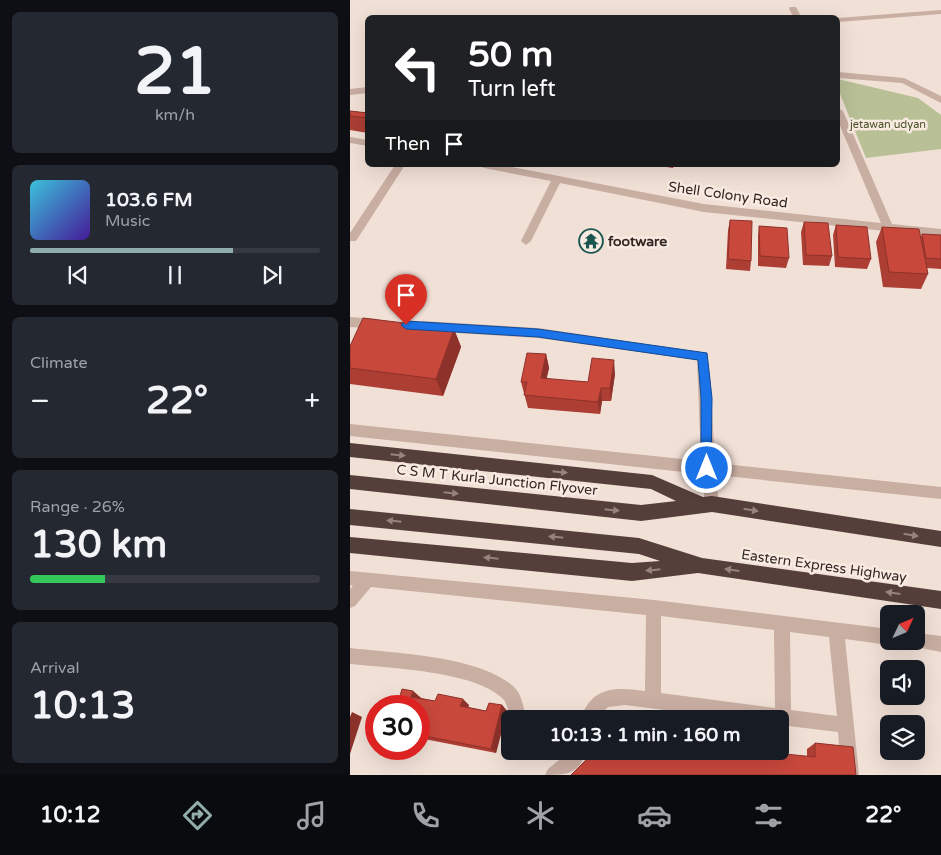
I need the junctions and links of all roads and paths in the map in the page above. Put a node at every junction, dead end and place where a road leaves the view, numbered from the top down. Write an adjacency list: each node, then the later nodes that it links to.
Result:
1 (793, 9): 3 (street)
2 (941, 12): 4 (street)
3 (796, 15)
4 (840, 20)
5 (840, 75): 8 (street)
6 (365, 90): 7 (street)
7 (350, 92)
8 (941, 100)
9 (840, 116): 15 (street)
10 (350, 140): 11 (street)
11 (365, 142)
12 (399, 167): 17 (street)
13 (494, 167): 14 (street, Shell Colony Road)
14 (557, 179): 15 (street, Shell Colony Road); 18 (street)
15 (888, 228): 16 (street, Shell Colony Road)
16 (941, 233)
17 (352, 238)
18 (526, 242)
19 (350, 322): 20 (street)
20 (390, 324)
21 (409, 325): 24 (street)
22 (350, 430): 24 (street)
23 (350, 450): 27 (highway, one-way to 27)
24 (707, 468): 26 (street); 27 (street)
25 (350, 482): 27 (highway, C S M T Kurla Junction Flyover, one-way to 27)
26 (941, 493)
27 (707, 505): 29 (highway, one-way to 29)
28 (350, 517): 31 (highway, one-way to 28)
29 (941, 539)
30 (350, 544): 31 (highway, one-way to 30)
31 (702, 566): 34 (highway, Eastern Express Highway, one-way to 31)
32 (350, 578): 33 (street)
33 (367, 580): 35 (street); 36 (street)
34 (941, 600)
35 (350, 601)
36 (654, 608): 37 (street); 43 (street)
37 (782, 625): 38 (street); 47 (street)
38 (836, 631): 39 (street); 49 (street)
39 (880, 637)
40 (925, 642): 41 (street)
41 (941, 644)
42 (350, 656): 44 (street)
43 (654, 700): 45 (street); 46 (street)
44 (515, 710)
45 (592, 710)
46 (730, 710)
47 (783, 710)
48 (789, 718): 49 (street)
49 (846, 725): 52 (street)
50 (572, 760): 51 (street)
51 (554, 775)
52 (850, 775)

